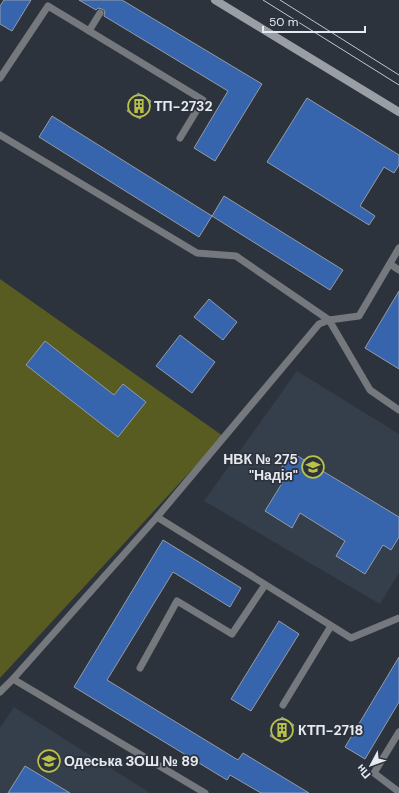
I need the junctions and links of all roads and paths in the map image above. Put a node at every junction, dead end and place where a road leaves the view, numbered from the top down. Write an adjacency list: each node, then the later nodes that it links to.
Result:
1 (215, 0): 5 (street)
2 (100, 13): 3 (lane)
3 (89, 31): 4 (lane); 7 (lane)
4 (0, 78)
5 (399, 112)
6 (0, 135): 11 (lane)
7 (180, 138)
8 (399, 248): 9 (lane)
9 (390, 264): 10 (lane); 11 (lane)
10 (399, 270)
11 (329, 320): 12 (lane); 13 (lane)
12 (399, 410)
13 (157, 517): 14 (lane); 18 (lane)
14 (265, 585): 16 (lane); 17 (lane)
15 (399, 618): 16 (lane)
16 (331, 626): 20 (lane)
17 (140, 668)
18 (13, 679): 19 (lane); 23 (lane)
19 (0, 692)
20 (283, 705)
21 (399, 732): 22 (lane)
22 (399, 792)
23 (205, 793)

